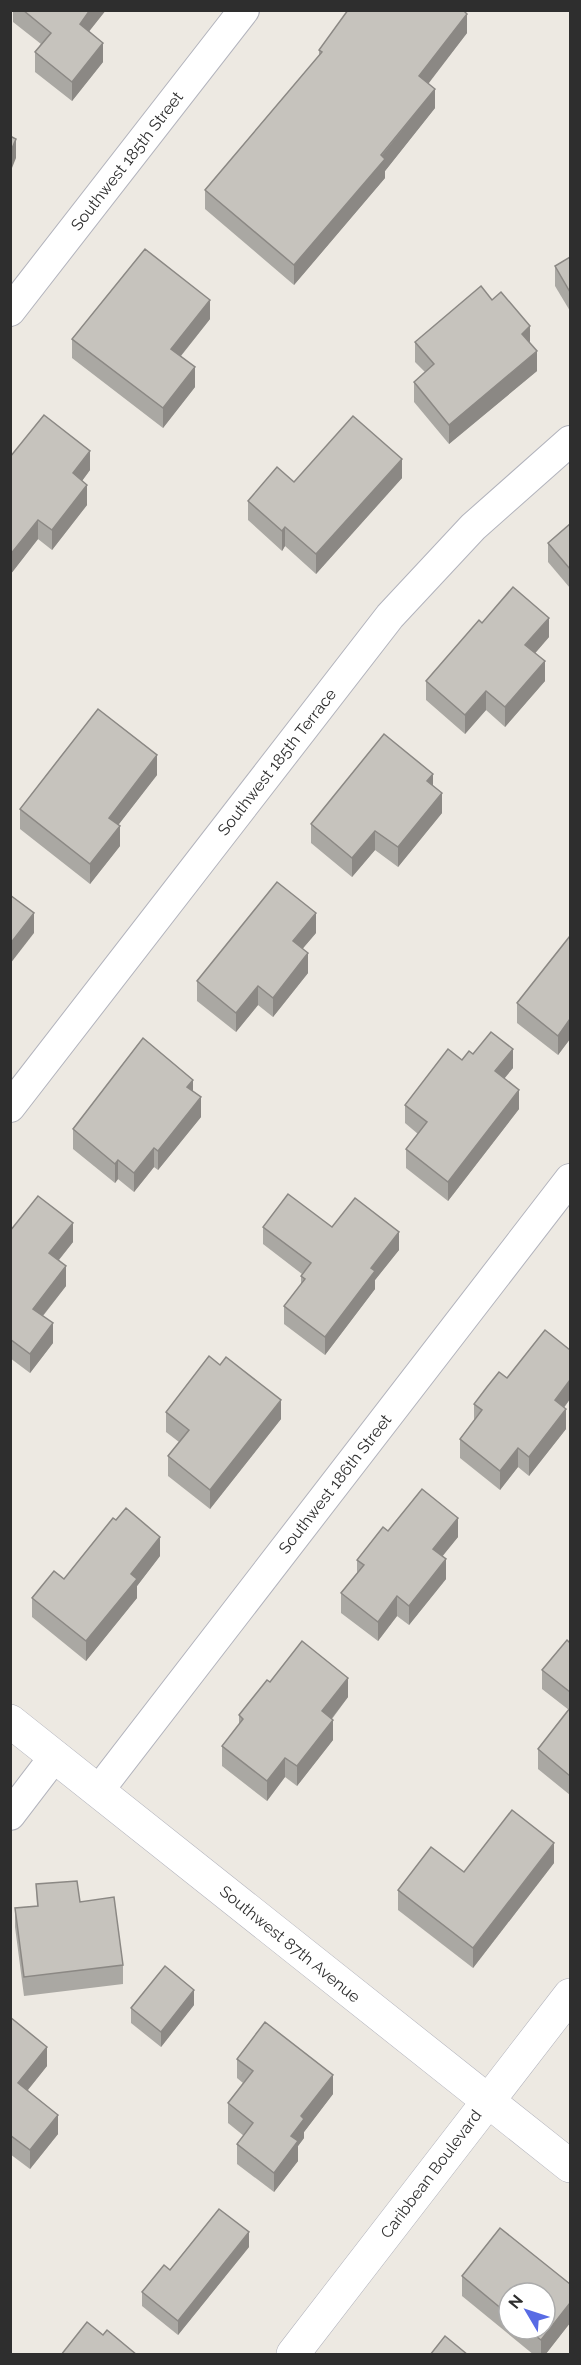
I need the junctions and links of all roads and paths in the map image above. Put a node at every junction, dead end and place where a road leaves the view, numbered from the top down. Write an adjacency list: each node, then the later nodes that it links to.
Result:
1 (244, 10): 2 (street, Southwest 185th Street)
2 (10, 311)
3 (570, 441): 4 (street, Southwest 185th Terrace)
4 (10, 1107)
5 (570, 1179): 8 (street, Southwest 186th Street)
6 (10, 1721): 7 (street, Southwest 87th Avenue)
7 (55, 1756): 8 (street, Southwest 87th Avenue); 9 (street)
8 (99, 1790): 11 (street, Southwest 87th Avenue)
9 (10, 1815)
10 (570, 1995): 11 (street, Caribbean Boulevard)
11 (487, 2100): 12 (street, Southwest 87th Avenue); 13 (street, Caribbean Boulevard)
12 (570, 2166)
13 (293, 2355)

